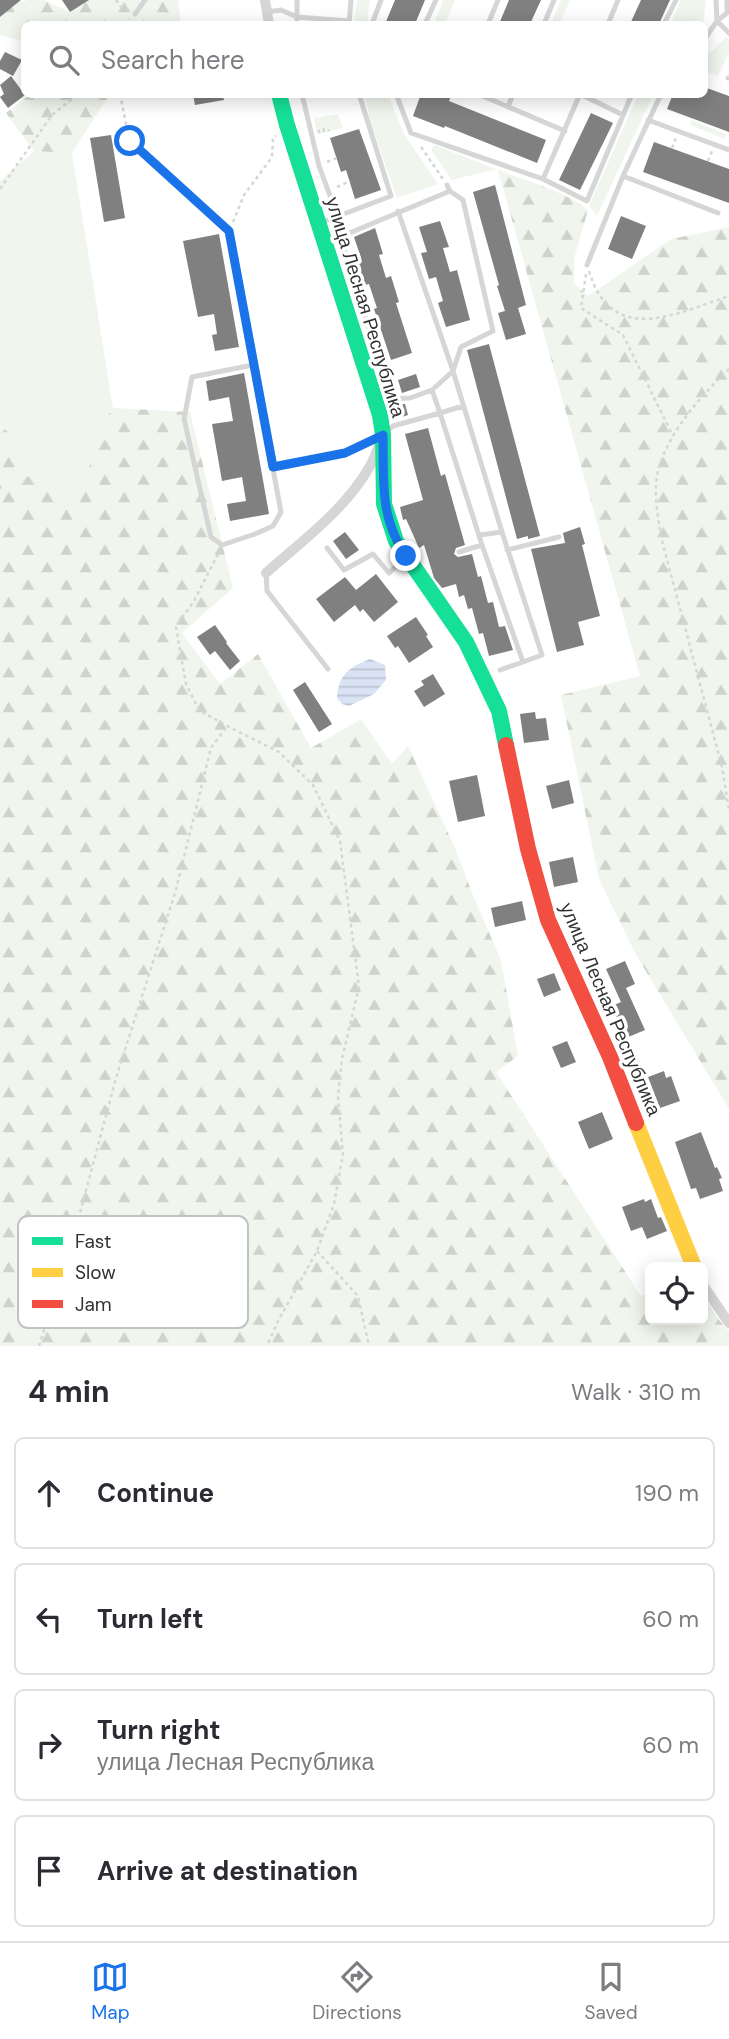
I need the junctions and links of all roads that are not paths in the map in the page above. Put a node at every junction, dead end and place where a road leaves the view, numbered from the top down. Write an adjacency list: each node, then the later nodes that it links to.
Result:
1 (145, 0): 13 (lane)
2 (297, 0): 14 (lane)
3 (351, 0): 15 (lane)
4 (381, 0): 16 (lane)
5 (436, 0): 17 (lane)
6 (498, 0): 18 (lane)
7 (554, 0): 19 (lane)
8 (618, 0): 20 (lane)
9 (676, 0): 21 (lane)
10 (716, 0): 22 (lane)
11 (727, 0): 22 (lane)
12 (266, 6): 14 (lane)
13 (135, 14)
14 (297, 21)
15 (349, 21)
16 (373, 21)
17 (426, 21)
18 (489, 21)
19 (545, 21)
20 (609, 21)
21 (666, 21)
22 (718, 21): 23 (lane); 24 (lane)
23 (729, 33)
24 (708, 36)
25 (280, 98): 40 (street, улица Лесная Республика)
26 (303, 98): 38 (lane)
27 (360, 98): 47 (lane)
28 (398, 98): 44 (lane)
29 (487, 98): 35 (lane)
30 (511, 98): 35 (lane)
31 (578, 98): 39 (lane)
32 (588, 98): 36 (lane)
33 (630, 98): 36 (lane)
34 (659, 98): 37 (lane)
35 (508, 107): 39 (lane)
36 (623, 115): 44 (lane)
37 (648, 120): 42 (lane); 43 (lane)
38 (309, 127): 40 (lane); 47 (lane)
39 (565, 131): 44 (lane)
40 (290, 133): 48 (street, улица Лесная Республика)
41 (130, 141): 50 (lane)
42 (729, 150)
43 (623, 176): 46 (lane); 49 (lane)
44 (543, 179)
45 (398, 211): 51 (lane); 51 (lane); 52 (lane)
46 (718, 213)
47 (338, 217): 48 (lane)
48 (319, 223): 55 (street, улица Лесная Республика)
49 (587, 265)
50 (253, 365): 56 (lane); 56 (lane)
51 (453, 371): 52 (lane); 53 (lane)
52 (432, 390): 54 (lane)
53 (463, 406): 54 (lane); 57 (lane)
54 (440, 413): 55 (lane); 58 (lane)
55 (383, 435): 56 (lane); 64 (street, улица Лесная Республика); 65 (street)
56 (273, 467)
57 (502, 532): 58 (lane); 62 (lane)
58 (480, 536): 60 (lane)
59 (559, 537): 62 (lane)
60 (482, 545): 63 (lane); 66 (lane)
61 (327, 548): 64 (lane)
62 (507, 551): 66 (lane)
63 (459, 552)
64 (406, 556): 69 (street, улица Лесная Республика)
65 (266, 573): 67 (lane)
66 (523, 662): 68 (lane)
67 (328, 669)
68 (500, 670)
69 (692, 1262)
70 (708, 1292): 71 (street)
71 (729, 1323)

